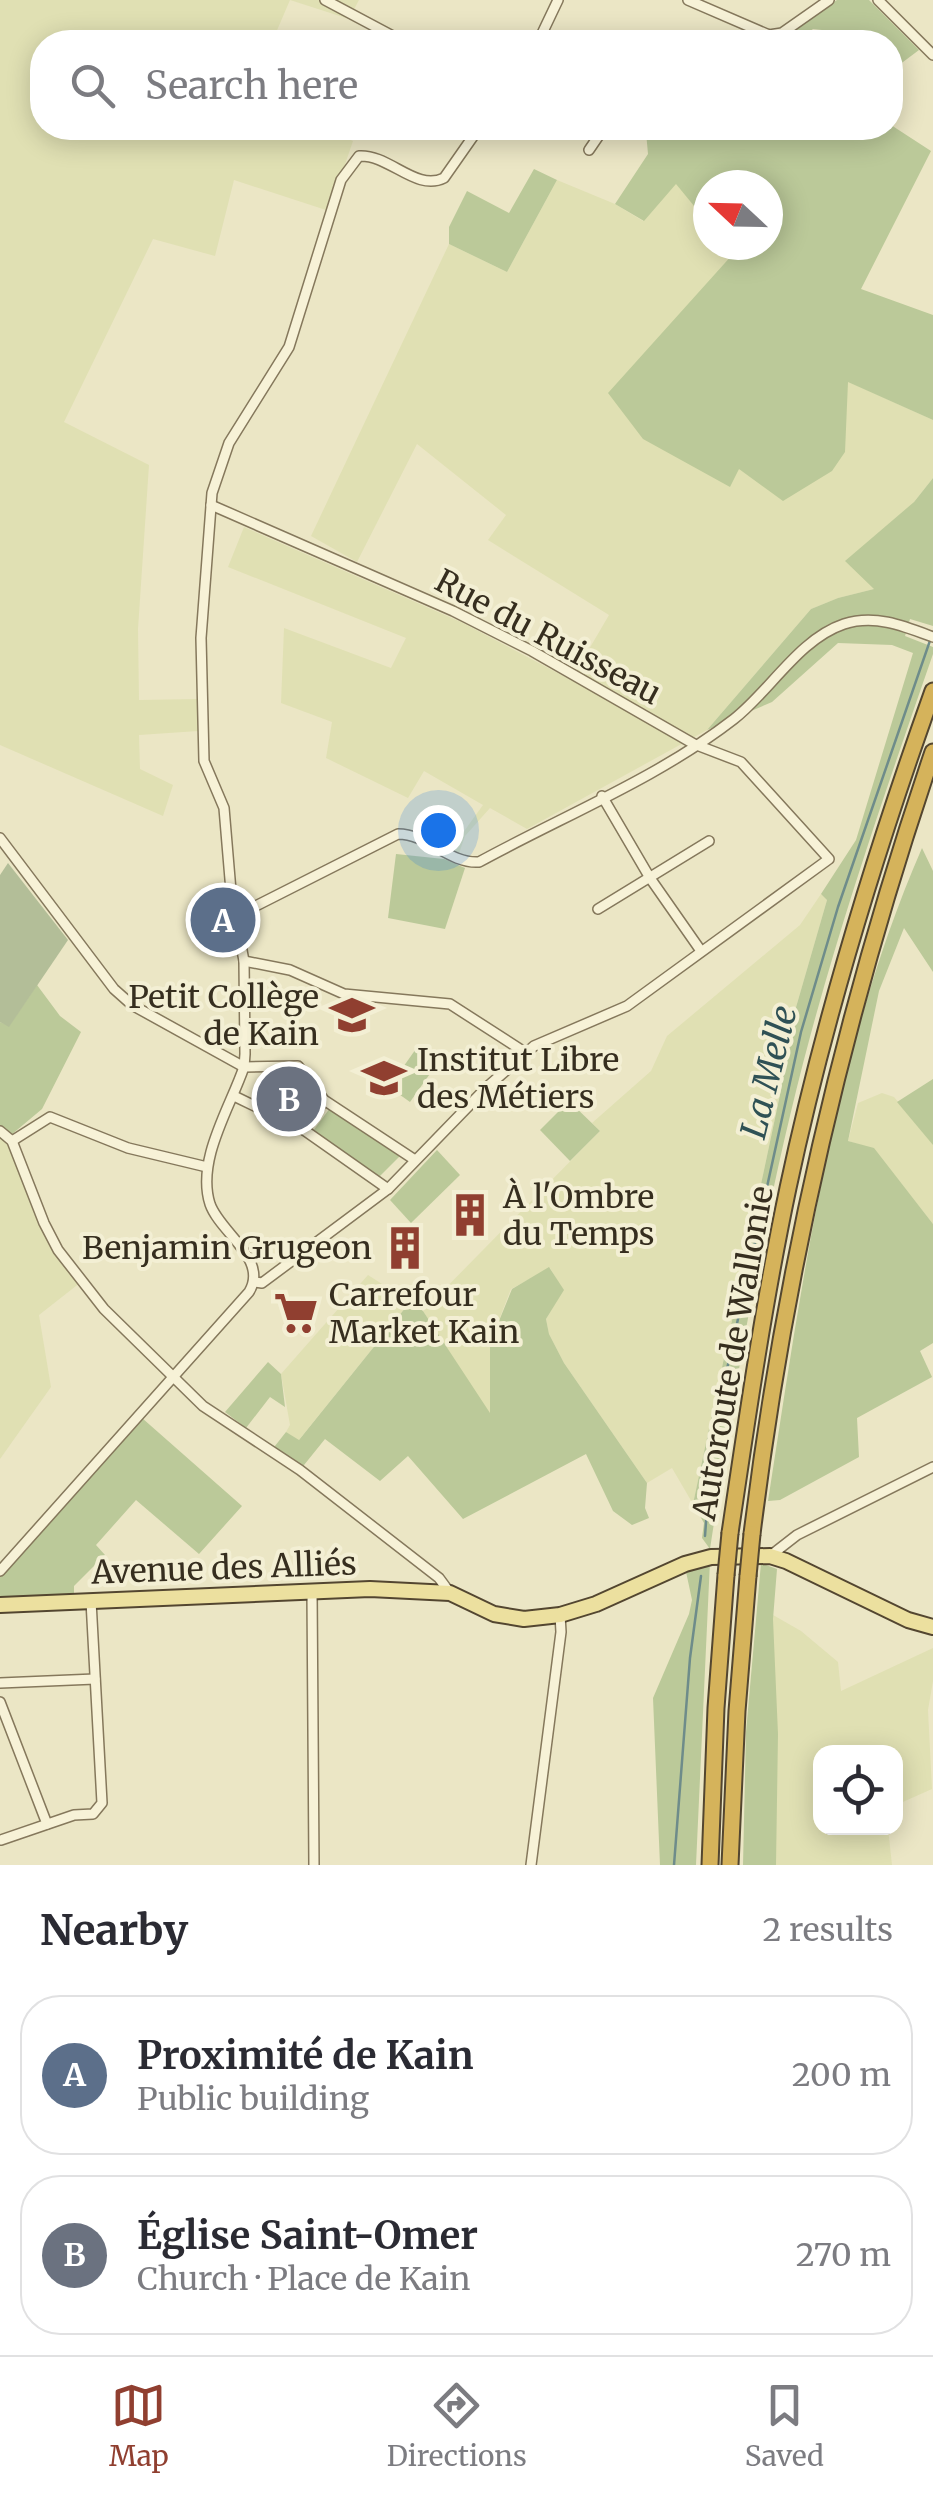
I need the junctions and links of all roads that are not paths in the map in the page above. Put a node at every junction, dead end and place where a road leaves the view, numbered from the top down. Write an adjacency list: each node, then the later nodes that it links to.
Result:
1 (324, 0): 6 (street)
2 (558, 0): 7 (street)
3 (688, 0): 8 (street)
4 (829, 0): 9 (street)
5 (879, 0): 10 (street)
6 (381, 30)
7 (544, 30)
8 (757, 30)
9 (785, 30)
10 (933, 55)
11 (471, 140): 14 (street)
12 (596, 140): 13 (street)
13 (590, 150)
14 (211, 505): 17 (street, Rue du Ruisseau); 24 (street)
15 (933, 637): 17 (street)
16 (933, 691): 55 (highway, Autoroute de Wallonie, bridge)
17 (694, 744): 19 (street); 25 (street, Rue du Ruisseau)
18 (933, 752): 56 (highway, Autoroute de Wallonie, bridge)
19 (602, 796): 22 (street); 24 (street)
20 (0, 838): 28 (street)
21 (709, 840): 22 (street)
22 (650, 878): 23 (street); 25 (street)
23 (598, 909)
24 (236, 916): 26 (street)
25 (701, 951): 27 (street)
26 (244, 961): 27 (street); 28 (street)
27 (526, 1053): 34 (street)
28 (244, 1067): 29 (street); 30 (street)
29 (234, 1096): 31 (street); 35 (street)
30 (322, 1098): 31 (street); 34 (street)
31 (304, 1130): 36 (street)
32 (0, 1131): 33 (street)
33 (12, 1140): 35 (street); 38 (street)
34 (416, 1160): 36 (street)
35 (208, 1167): 37 (street)
36 (388, 1189): 37 (street)
37 (255, 1282): 38 (street)
38 (173, 1375): 41 (street); 43 (street)
39 (933, 1467): 40 (street)
40 (770, 1556): 46 (main road); 47 (main road)
41 (0, 1570)
42 (312, 1592): 43 (main road, Avenue des Alliés); 44 (main road, Avenue des Alliés); 53 (street)
43 (450, 1593): 46 (main road)
44 (91, 1601): 45 (main road, Avenue des Alliés); 48 (street)
45 (0, 1604)
46 (560, 1614): 54 (street)
47 (933, 1627)
48 (95, 1678): 49 (street); 51 (street)
49 (0, 1683)
50 (0, 1702): 51 (street)
51 (48, 1824): 52 (street)
52 (1, 1840)
53 (314, 1865)
54 (531, 1865)
55 (710, 1865)
56 (730, 1865)

